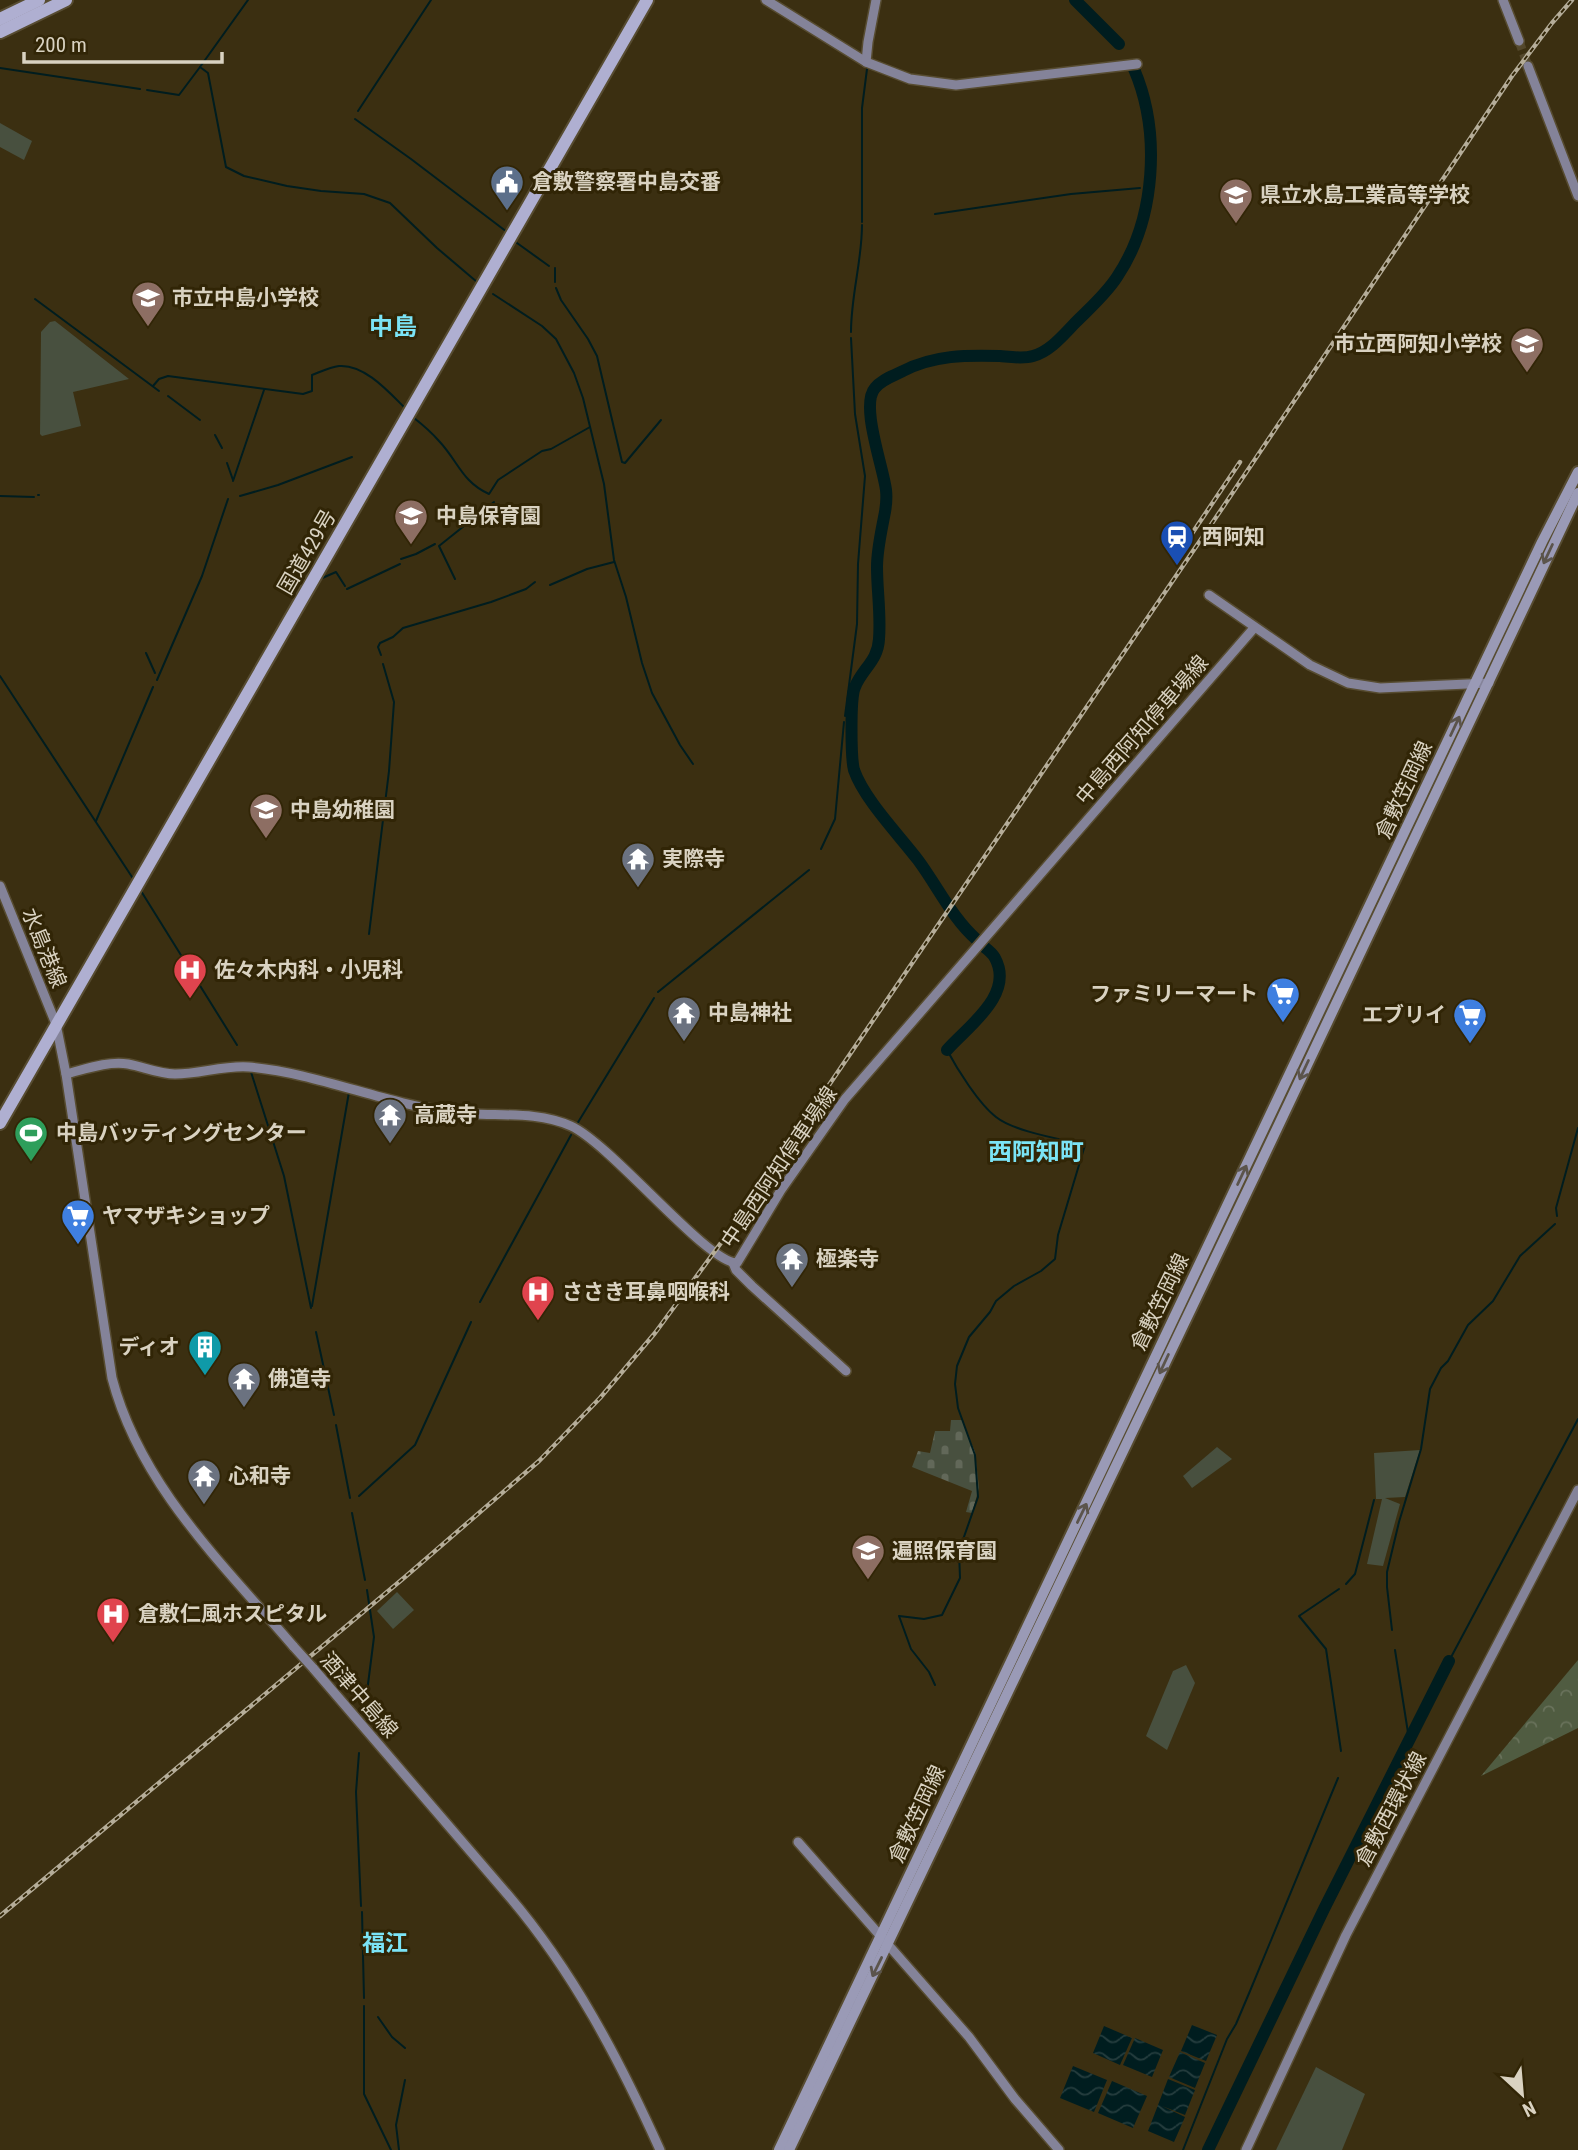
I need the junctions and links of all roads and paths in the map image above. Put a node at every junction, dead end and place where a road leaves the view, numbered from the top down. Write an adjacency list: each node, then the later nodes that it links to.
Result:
1 (39, 0): 7 (highway)
2 (66, 0): 8 (highway)
3 (646, 0): 21 (highway, 国道429号)
4 (766, 0): 10 (main road)
5 (876, 0): 10 (main road)
6 (1503, 0): 9 (main road)
7 (0, 19)
8 (0, 33)
9 (1519, 41)
10 (866, 62): 11 (main road)
11 (1137, 64)
12 (1528, 66): 13 (main road)
13 (1578, 196)
14 (1578, 472): 19 (main road, 倉敷笠岡線)
15 (1578, 493): 18 (main road, 倉敷笠岡線, one-way to 18)
16 (1209, 596): 17 (main road)
17 (1254, 628): 19 (main road); 24 (main road, 中島西阿知停車場線)
18 (1489, 683): 19 (main road); 29 (main road, 倉敷笠岡線, one-way to 29)
19 (1475, 685): 28 (main road, 倉敷笠岡線, one-way to 19)
20 (0, 886): 21 (main road, 水島港線)
21 (56, 1024): 22 (main road); 23 (highway, 国道429号)
22 (66, 1074): 24 (main road, 中島西阿知停車場線); 30 (main road, 酒津中島線, bridge)
23 (0, 1123)
24 (733, 1263): 25 (main road)
25 (846, 1371)
26 (1578, 1490): 34 (main road, 倉敷西環状線)
27 (798, 1842): 28 (main road)
28 (881, 1934): 29 (main road); 31 (main road, 倉敷笠岡線)
29 (889, 1944): 32 (main road, 倉敷笠岡線, one-way to 32); 33 (main road)
30 (660, 2150)
31 (779, 2150)
32 (789, 2150)
33 (1059, 2150)
34 (1246, 2150)

